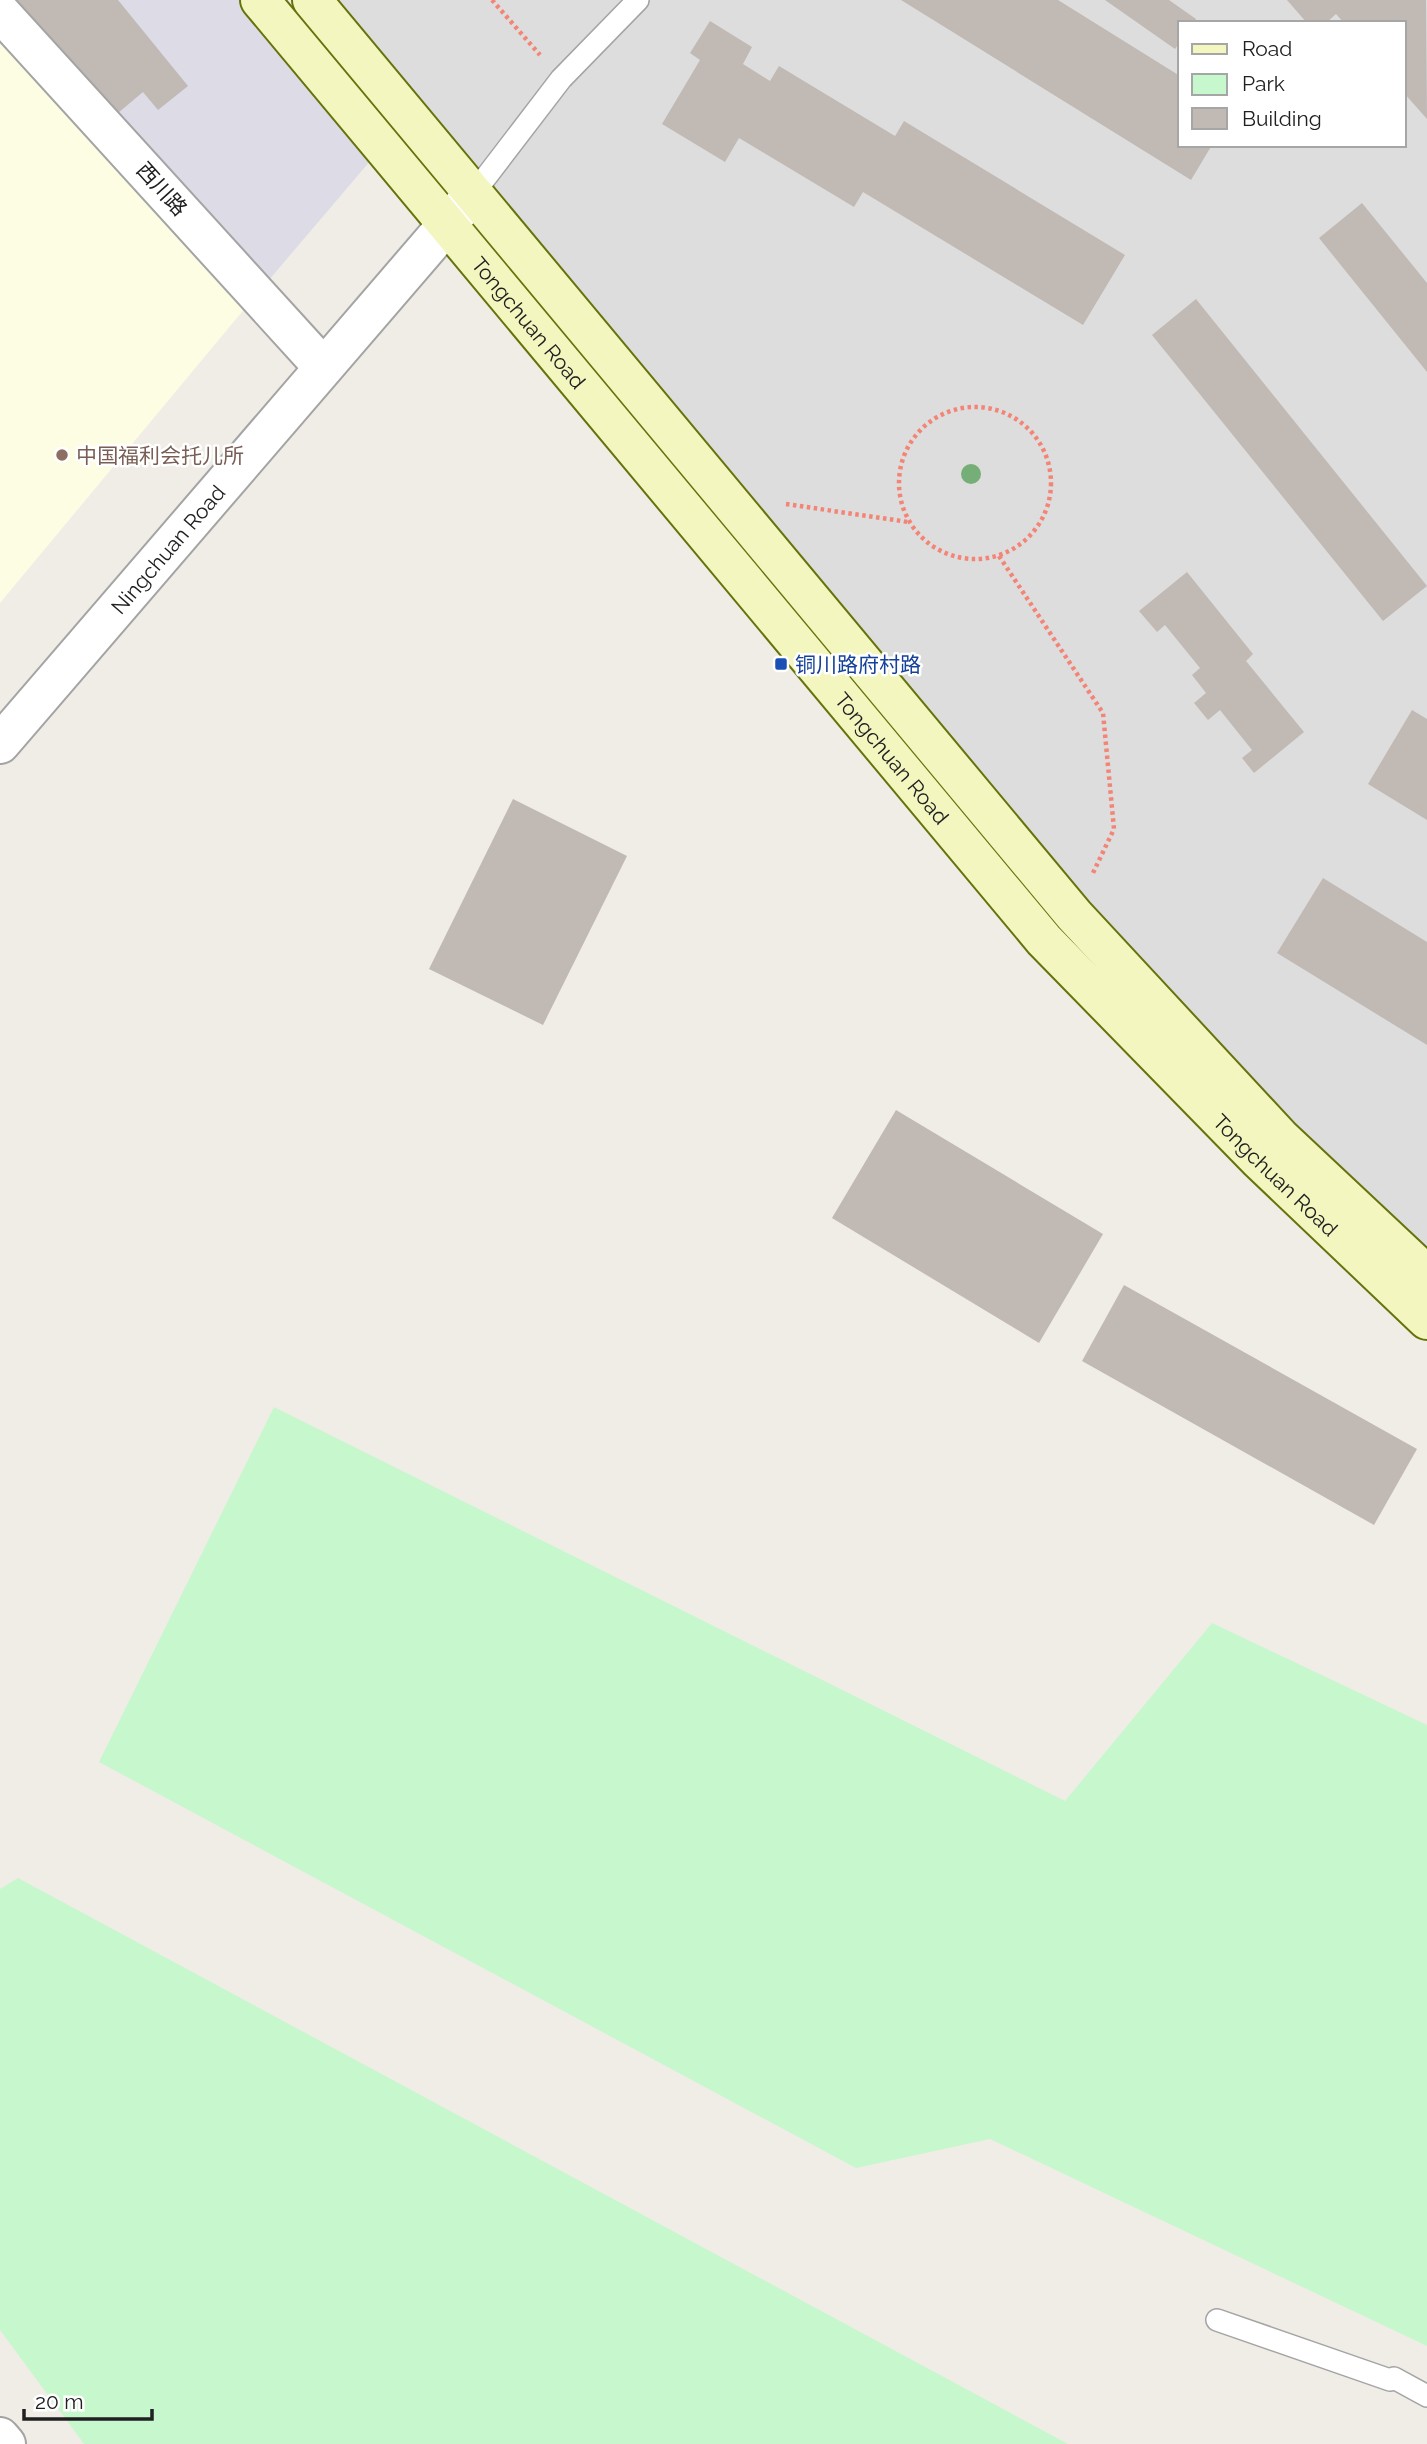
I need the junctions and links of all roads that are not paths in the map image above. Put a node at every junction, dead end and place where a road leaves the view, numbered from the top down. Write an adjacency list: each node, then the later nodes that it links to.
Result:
1 (260, 0): 6 (main road, Tongchuan Road)
2 (312, 0): 5 (main road, Tongchuan Road)
3 (638, 0): 5 (lane)
4 (5, 28): 7 (street, 西川路)
5 (473, 194): 6 (street, Ningchuan Road); 9 (main road, Tongchuan Road)
6 (446, 224): 7 (street, Ningchuan Road); 10 (main road, Tongchuan Road)
7 (323, 367): 8 (street, Ningchuan Road)
8 (0, 744)
9 (1427, 1275)
10 (1427, 1320)
11 (1217, 2320): 12 (lane)
12 (1427, 2396)
13 (0, 2437): 14 (street)
14 (6, 2444)

